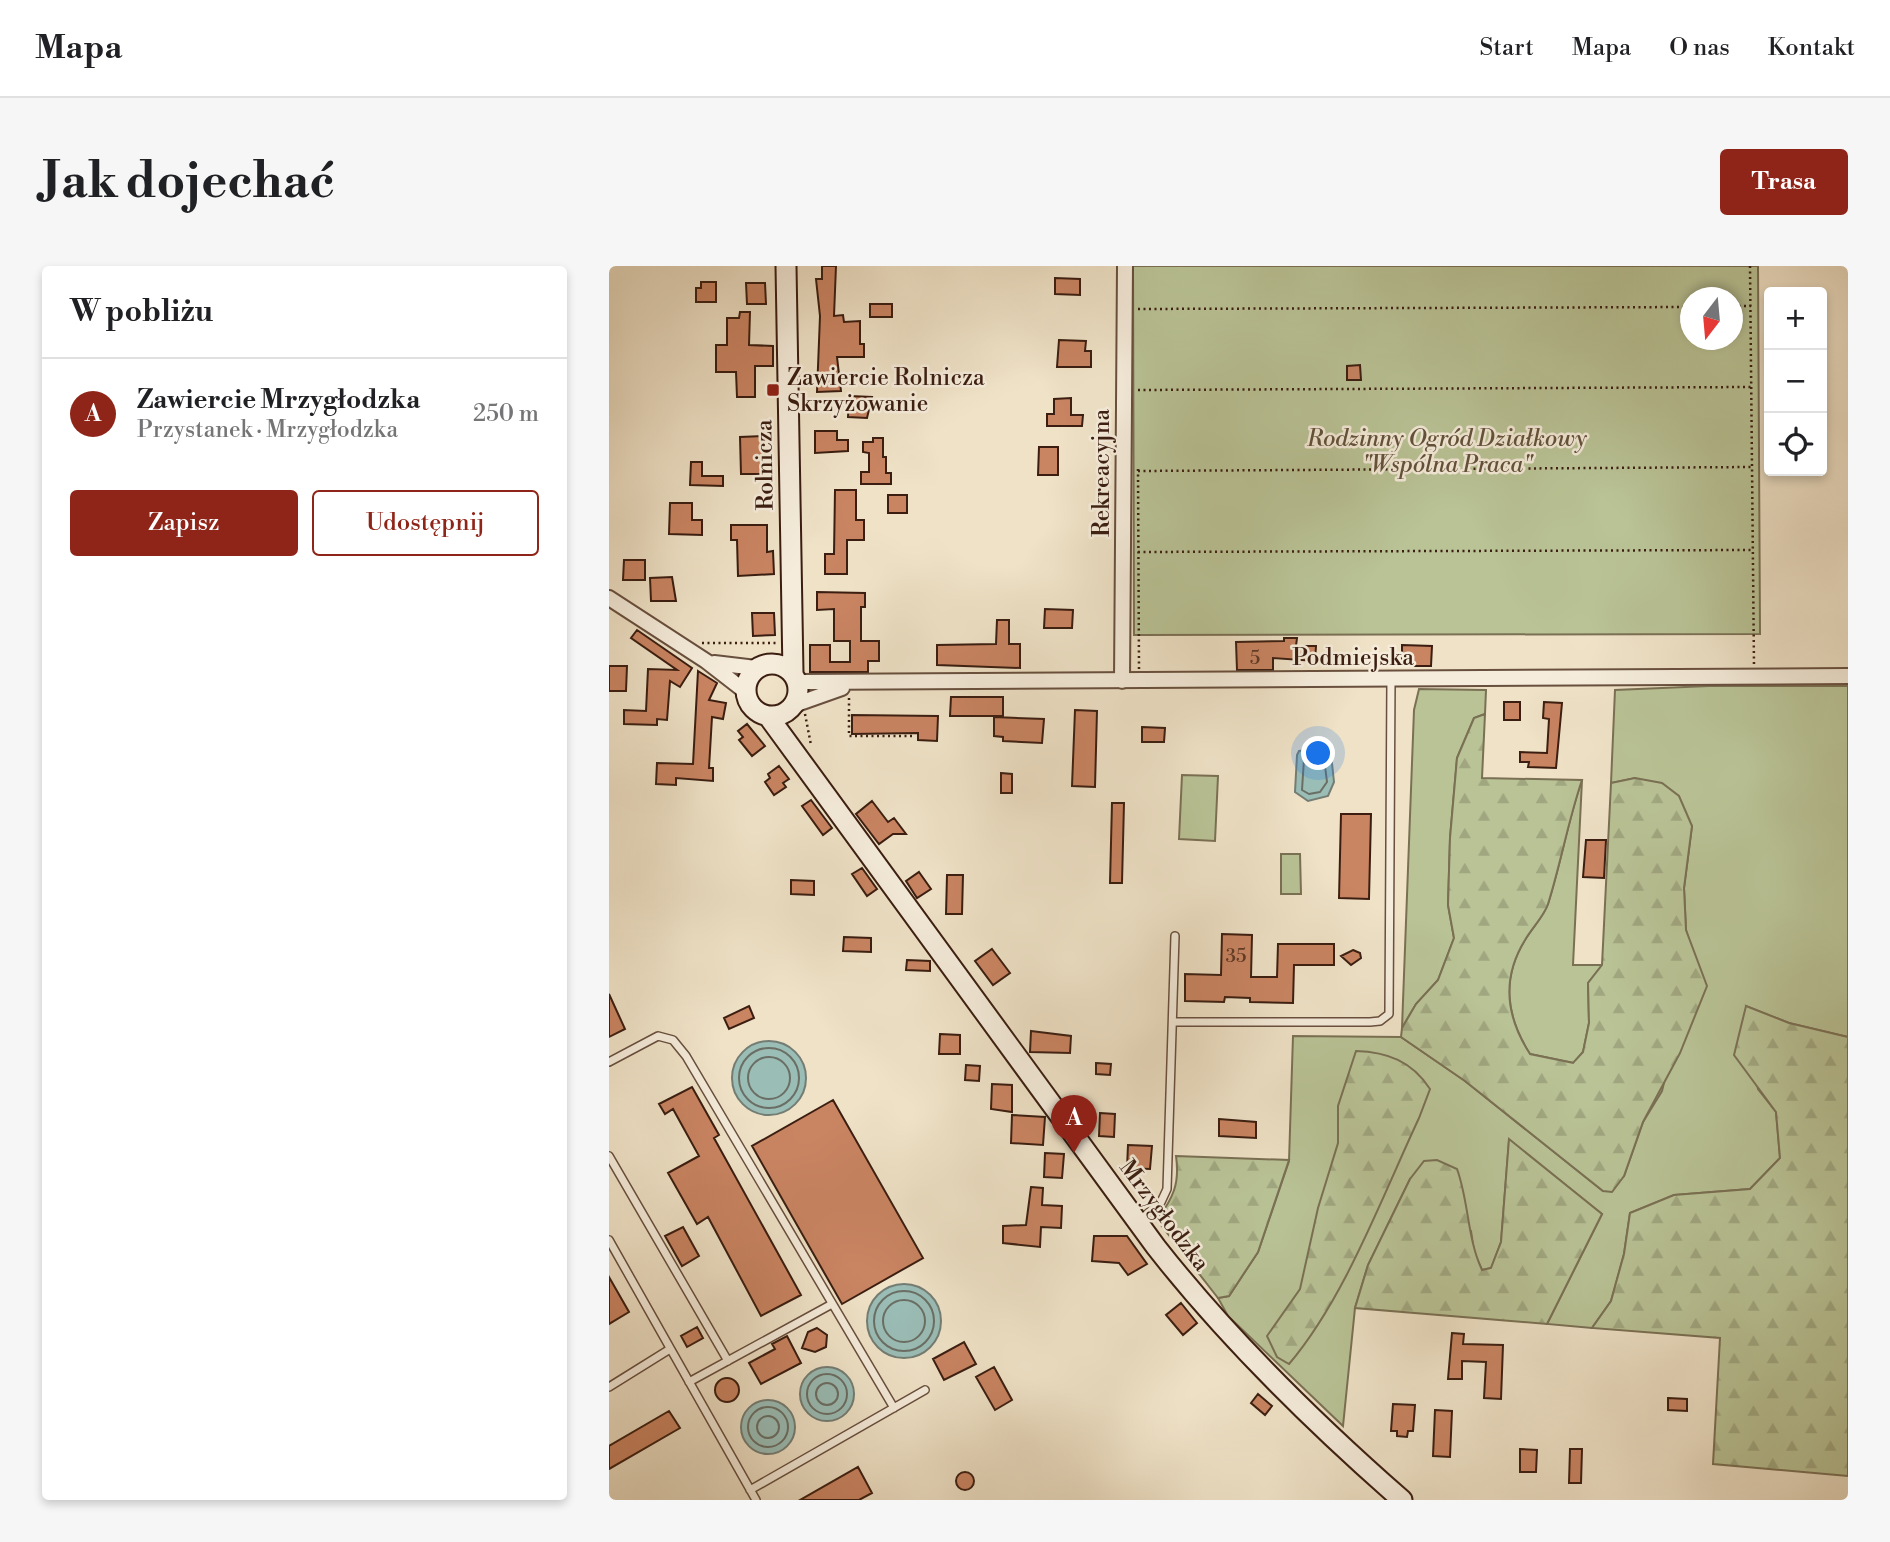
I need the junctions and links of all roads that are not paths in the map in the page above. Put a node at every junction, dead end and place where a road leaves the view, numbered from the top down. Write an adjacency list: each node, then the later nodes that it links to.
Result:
1 (786, 266): 4 (street, Rolnicza)
2 (1125, 266): 10 (street, Rekreacyjna)
3 (609, 598): 5 (street)
4 (792, 622): 6 (street, Rolnicza); 8 (street, Rolnicza)
5 (706, 661): 6 (street); 12 (street)
6 (765, 666): 8 (street); 12 (street)
7 (1848, 676): 9 (street, Podmiejska)
8 (796, 677): 11 (street, Podmiejska); 13 (street)
9 (1391, 679): 10 (street, Podmiejska); 17 (lane)
10 (1122, 681): 11 (street, Podmiejska)
11 (854, 688): 13 (street, Podmiejska)
12 (746, 692): 14 (street)
13 (792, 708): 14 (street); 15 (street, Mrzygłodzka)
14 (768, 716): 15 (street, Mrzygłodzka)
15 (800, 760): 20 (street, Mrzygłodzka)
16 (1175, 936): 17 (lane)
17 (1173, 1022): 20 (lane)
18 (609, 1062): 22 (lane)
19 (610, 1160): 24 (lane)
20 (1138, 1222): 31 (street, Mrzygłodzka)
21 (609, 1240): 23 (lane)
22 (832, 1304): 24 (lane); 28 (lane)
23 (670, 1349): 25 (lane); 26 (lane)
24 (728, 1361): 25 (lane)
25 (689, 1382): 29 (lane)
26 (609, 1387)
27 (925, 1390): 28 (lane)
28 (894, 1408): 29 (lane)
29 (750, 1490): 30 (lane)
30 (756, 1500)
31 (1402, 1500)

